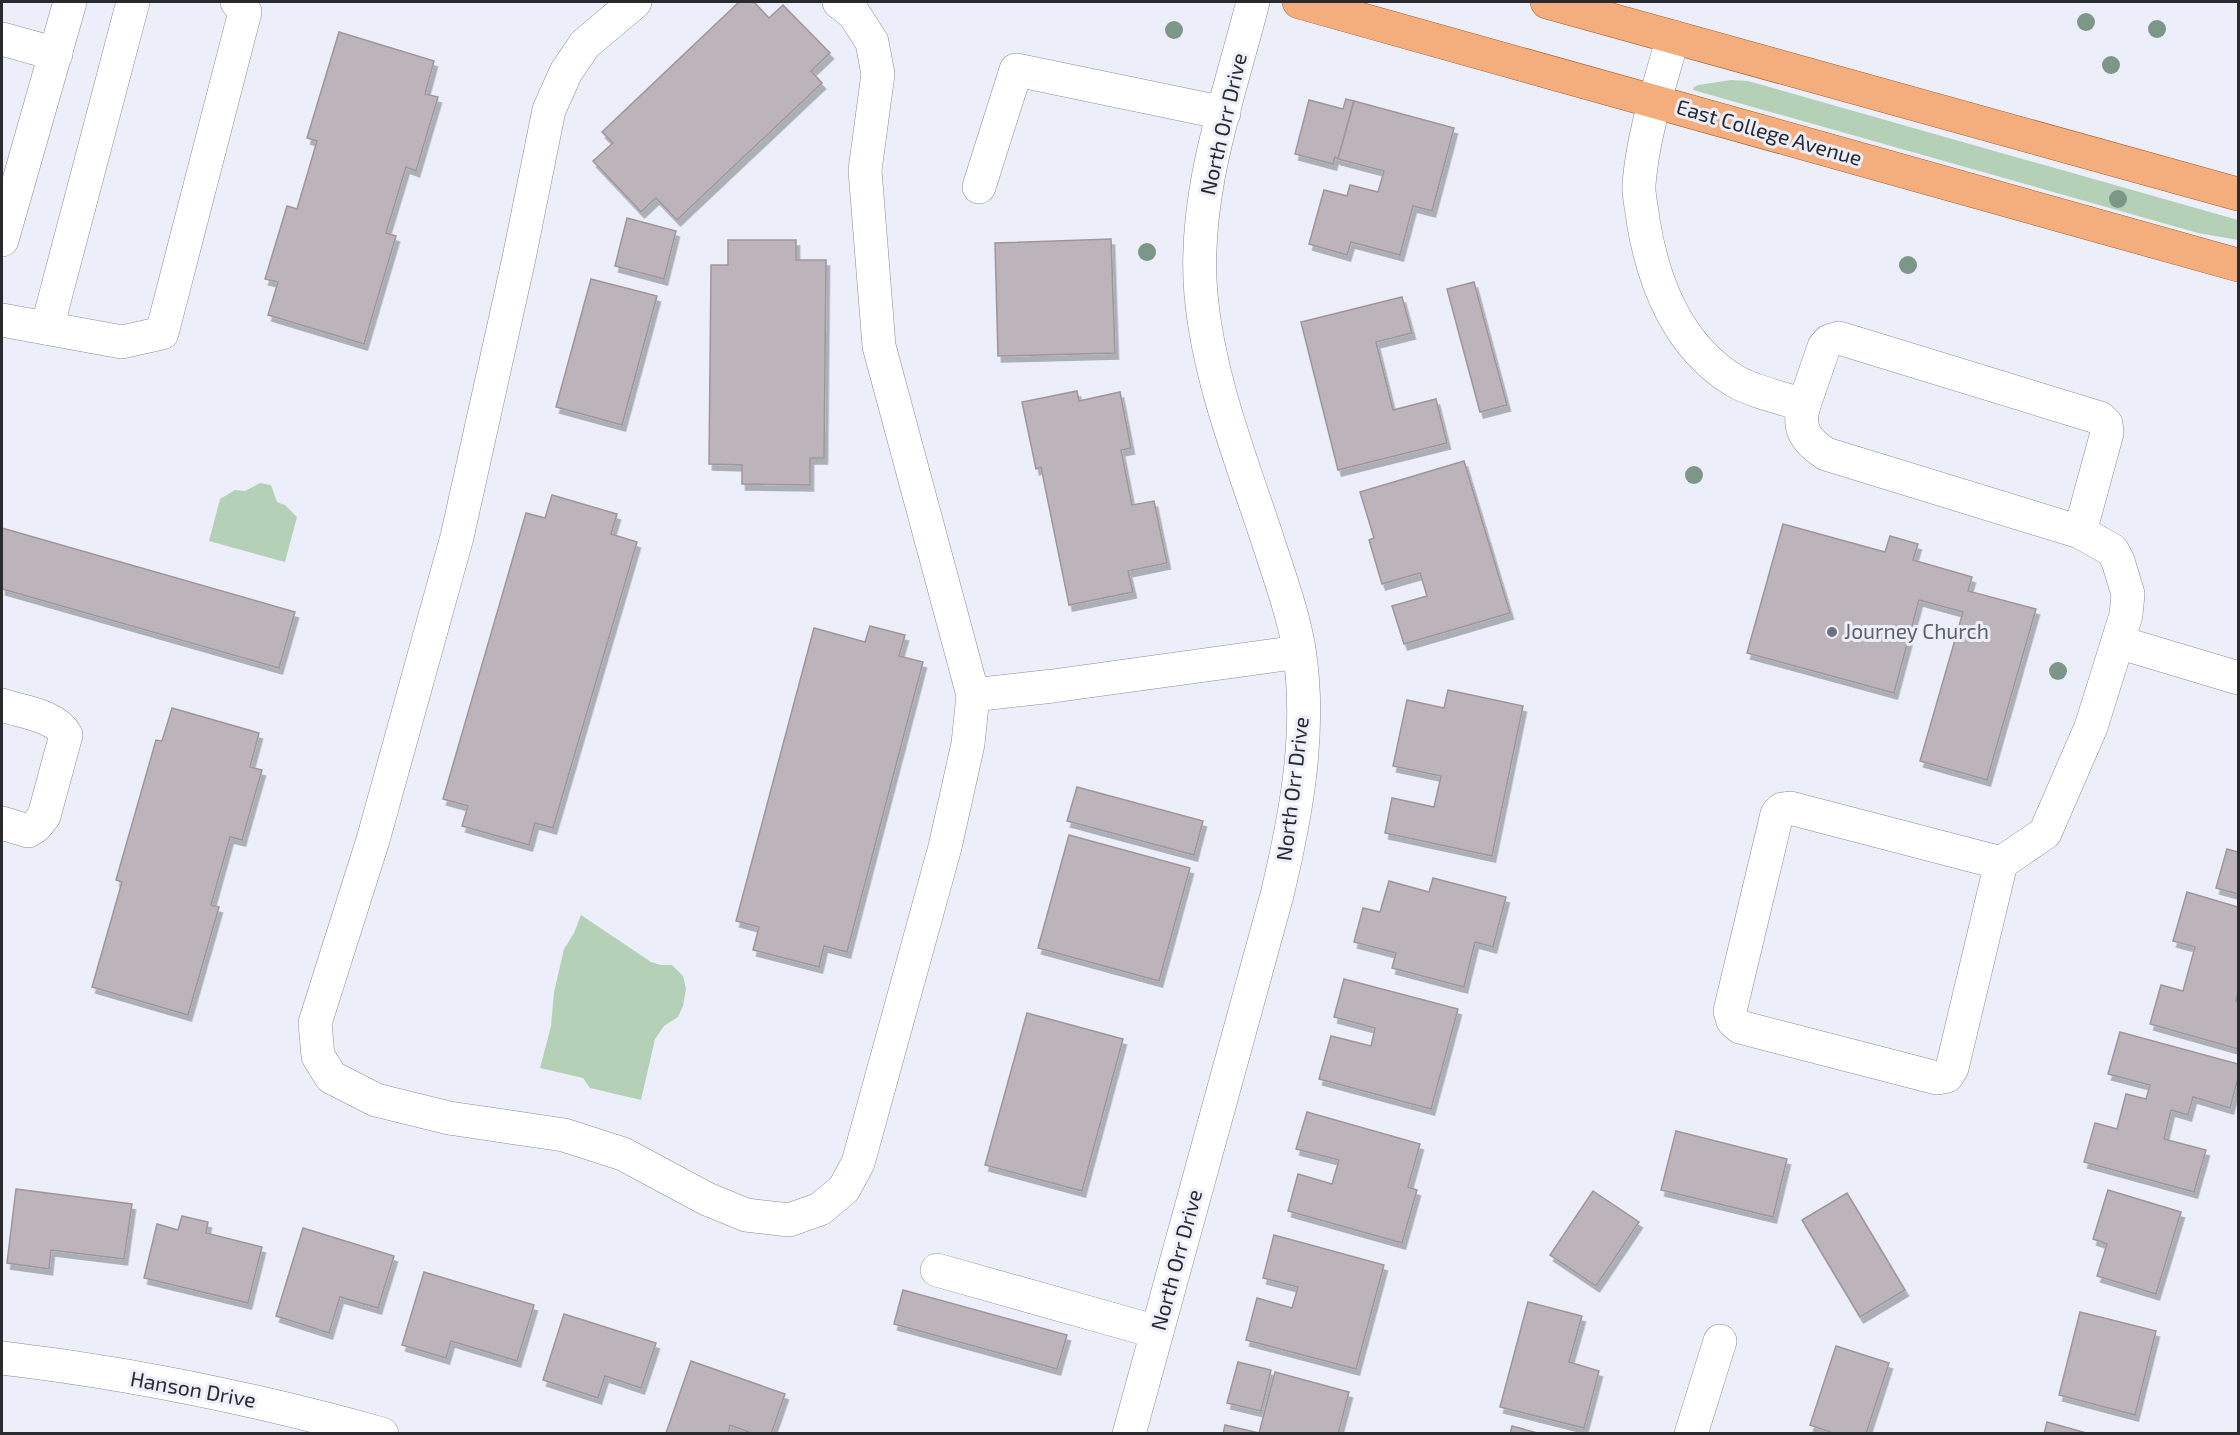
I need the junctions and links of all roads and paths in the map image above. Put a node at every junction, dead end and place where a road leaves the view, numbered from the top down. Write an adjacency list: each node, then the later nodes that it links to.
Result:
1 (70, 2): 11 (street)
2 (133, 2): 19 (street)
3 (237, 2): 19 (street)
4 (635, 2): 25 (street)
5 (838, 2): 25 (street)
6 (1254, 2): 13 (street, North Orr Drive)
7 (1299, 2): 12 (main road, East College Avenue)
8 (1547, 2): 9 (main road)
9 (1673, 37): 12 (street); 15 (main road)
10 (2, 39): 11 (street)
11 (56, 54): 16 (street)
12 (1655, 101): 17 (main road, East College Avenue); 20 (street)
13 (1224, 113): 14 (street); 23 (street, North Orr Drive)
14 (979, 187)
15 (2238, 194)
16 (2, 240)
17 (2238, 265)
18 (2, 320): 19 (street)
19 (47, 328)
20 (1804, 405): 21 (street); 21 (street)
21 (2080, 532): 22 (street)
22 (2118, 642): 24 (street); 28 (street)
23 (1299, 652): 25 (street); 30 (street, North Orr Drive)
24 (2238, 678)
25 (973, 695)
26 (2, 705): 27 (street)
27 (2, 823)
28 (2001, 863): 28 (street)
29 (937, 1270): 30 (street)
30 (1156, 1332): 34 (street, North Orr Drive)
31 (1720, 1341): 35 (street)
32 (2, 1358): 33 (street, Hanson Drive)
33 (382, 1434)
34 (1129, 1434)
35 (1691, 1434)

